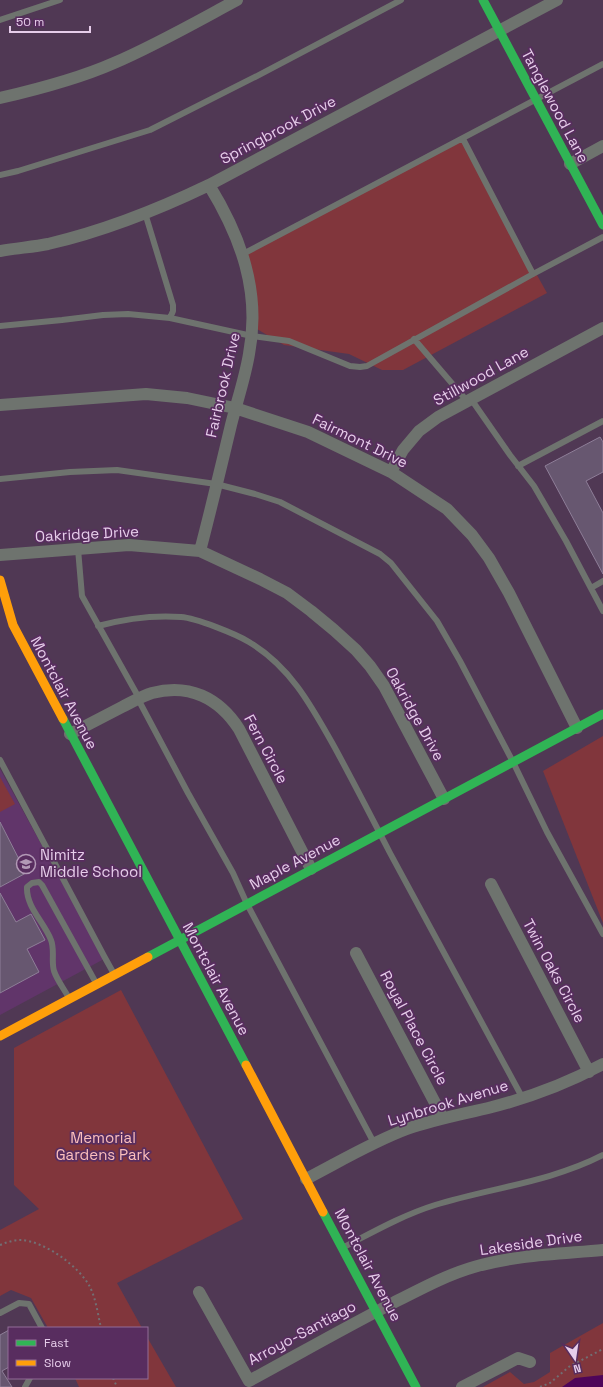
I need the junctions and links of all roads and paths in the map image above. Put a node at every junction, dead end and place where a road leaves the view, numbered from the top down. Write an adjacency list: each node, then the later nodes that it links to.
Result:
1 (60, 0): 6 (lane)
2 (237, 0): 9 (street)
3 (400, 0): 14 (lane)
4 (483, 0): 7 (main road, Tanglewood Lane)
5 (557, 0): 7 (street, Springbrook Drive)
6 (0, 20)
7 (499, 30): 10 (main road, Tanglewood Lane); 15 (street, Springbrook Drive)
8 (603, 64): 10 (lane)
9 (0, 98)
10 (536, 100): 11 (lane); 13 (main road, Tanglewood Lane)
11 (463, 139): 20 (lane); 21 (lane)
12 (603, 146): 13 (street)
13 (570, 164): 17 (main road, Tanglewood Lane)
14 (0, 175)
15 (209, 185): 16 (street, Springbrook Drive); 20 (street, Fairbrook Drive)
16 (145, 213): 19 (street, Springbrook Drive); 22 (lane)
17 (603, 225)
18 (603, 237): 21 (lane)
19 (0, 251)
20 (243, 254): 25 (street, Fairbrook Drive)
21 (533, 274): 26 (lane)
22 (170, 318): 23 (lane); 25 (lane)
23 (0, 326)
24 (603, 328): 27 (street, Stillwood Lane)
25 (252, 336): 26 (lane); 29 (street, Fairbrook Drive)
26 (414, 339): 27 (lane)
27 (469, 400): 31 (lane); 32 (street, Stillwood Lane)
28 (0, 405): 29 (street, Fairmont Drive)
29 (235, 408): 32 (street, Fairmont Drive); 34 (street, Fairbrook Drive)
30 (603, 421): 31 (lane)
31 (518, 466): 40 (lane)
32 (391, 472): 45 (street, Fairmont Drive)
33 (0, 479): 34 (lane)
34 (216, 484): 36 (street, Fairbrook Drive); 48 (lane)
35 (78, 549): 36 (street, Oakridge Drive); 37 (street, Oakridge Drive); 42 (lane)
36 (200, 551): 49 (street, Oakridge Drive)
37 (0, 555)
38 (0, 580): 46 (main road, Montclair Avenue)
39 (603, 581): 40 (lane)
40 (591, 588): 41 (lane)
41 (602, 606)
42 (98, 626): 43 (lane); 50 (lane)
43 (138, 698): 46 (street, Fern Circle); 51 (street, Fern Circle); 53 (lane)
44 (603, 714): 45 (main road, Maple Avenue)
45 (576, 728): 48 (main road, Maple Avenue)
46 (70, 734): 56 (main road, Montclair Avenue)
47 (0, 760): 58 (lane)
48 (513, 762): 49 (main road, Maple Avenue); 54 (lane)
49 (444, 799): 50 (main road, Maple Avenue)
50 (380, 833): 51 (main road, Maple Avenue); 64 (lane)
51 (311, 870): 53 (main road, Maple Avenue)
52 (491, 884): 63 (street, Twin Oaks Circle)
53 (248, 904): 56 (main road, Maple Avenue); 66 (lane)
54 (601, 927): 55 (lane)
55 (603, 934)
56 (180, 940): 58 (main road, Maple Avenue); 68 (main road, Montclair Avenue)
57 (356, 953): 65 (street, Royal Place Circle)
58 (115, 974): 59 (main road, Maple Avenue)
59 (97, 984): 60 (main road, Maple Avenue); 60 (lane)
60 (70, 999): 61 (main road, Maple Avenue)
61 (0, 1036)
62 (603, 1064): 63 (street, Lynbrook Avenue)
63 (589, 1072): 64 (street, Lynbrook Avenue)
64 (522, 1098): 65 (street, Lynbrook Avenue)
65 (443, 1118): 66 (street, Lynbrook Avenue)
66 (374, 1143): 68 (street, Lynbrook Avenue)
67 (603, 1155): 70 (lane)
68 (306, 1179): 70 (main road, Montclair Avenue)
69 (0, 1245): 76 (path)
70 (342, 1248): 73 (main road, Montclair Avenue)
71 (603, 1250): 73 (street, Lakeside Drive)
72 (199, 1292): 73 (street, Arroyo-Santiago)
73 (376, 1312): 79 (main road, Montclair Avenue)
74 (0, 1313): 75 (lane)
75 (41, 1327)
76 (101, 1327)
77 (603, 1350): 81 (path)
78 (530, 1362): 80 (street)
79 (416, 1387)
80 (462, 1387)
81 (540, 1387)

